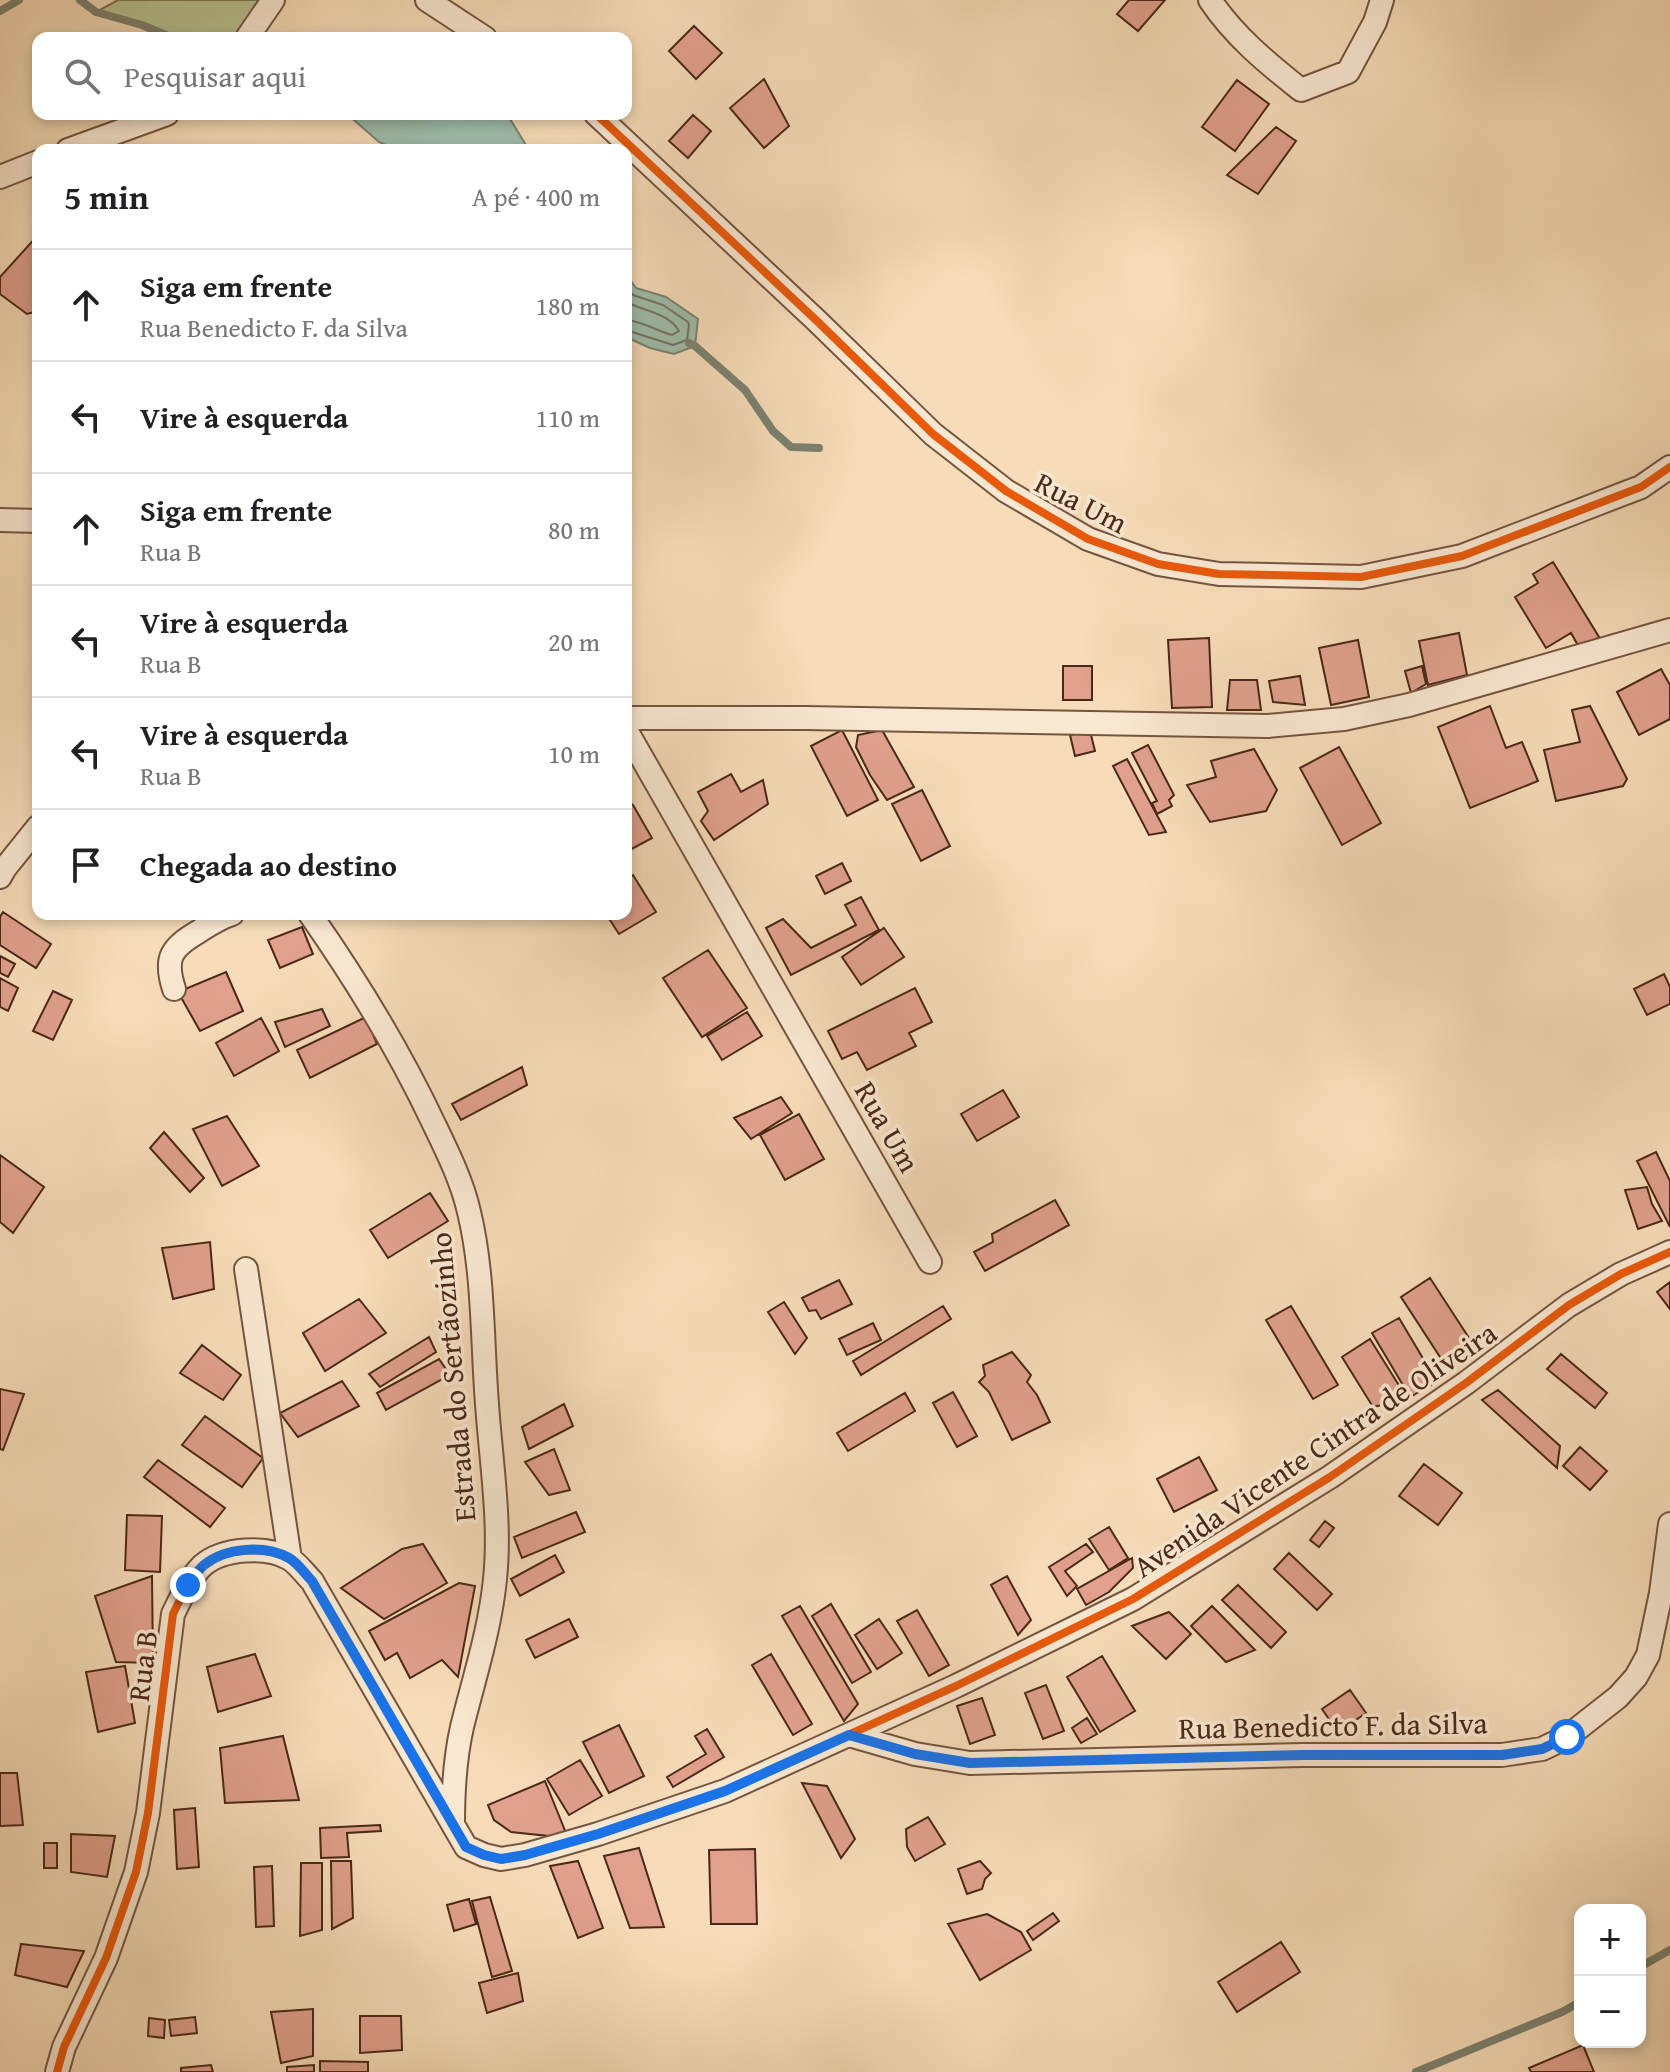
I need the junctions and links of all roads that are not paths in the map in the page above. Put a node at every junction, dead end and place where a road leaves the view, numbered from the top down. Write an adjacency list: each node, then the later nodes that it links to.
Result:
1 (273, 0): 5 (street)
2 (427, 0): 6 (street)
3 (1210, 0): 4 (street)
4 (1382, 0)
5 (251, 32)
6 (476, 32)
7 (150, 120): 9 (street)
8 (602, 120): 10 (street, Rua Um)
9 (84, 144)
10 (628, 144)
11 (632, 148): 14 (street, Rua Um)
12 (32, 164): 13 (street)
13 (0, 177)
14 (1670, 467)
15 (0, 520): 16 (street)
16 (32, 521)
17 (1670, 630): 18 (street)
18 (632, 718)
19 (632, 740): 26 (street, Rua Um)
20 (32, 834): 21 (street)
21 (0, 877)
22 (217, 920): 24 (street)
23 (314, 920): 31 (street, Estrada do Sertãozinho)
24 (174, 989)
25 (1670, 1252): 30 (street, Avenida Vicente Cintra de Oliveira)
26 (930, 1262)
27 (246, 1269): 29 (street)
28 (1670, 1524): 30 (street, Rua Benedicto F. da Silva)
29 (290, 1559): 31 (street); 32 (street, Rua B)
30 (849, 1735): 31 (street, Avenida Vicente Cintra de Oliveira)
31 (453, 1824)
32 (57, 2072)

